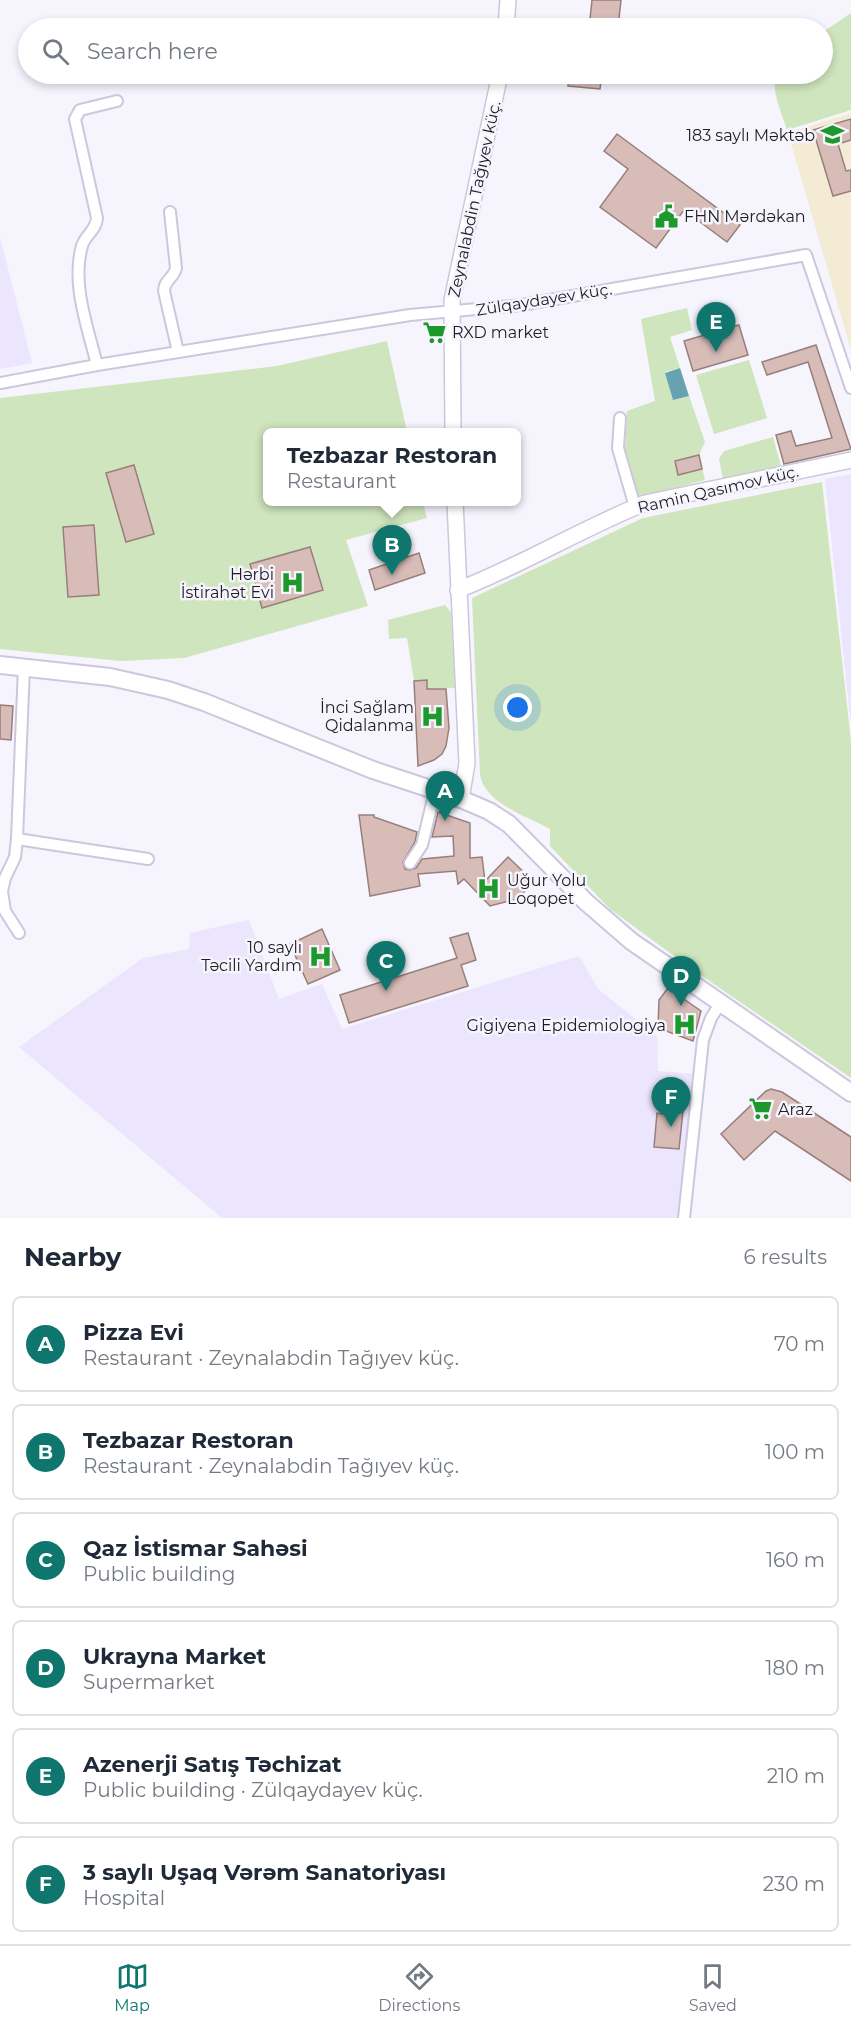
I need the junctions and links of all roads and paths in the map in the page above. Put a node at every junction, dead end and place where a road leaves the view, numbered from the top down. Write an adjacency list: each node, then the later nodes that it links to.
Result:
1 (508, 0): 2 (street)
2 (507, 18)
3 (498, 84): 6 (street, Zeynalabdin Tağıyev küç.)
4 (117, 101): 8 (street)
5 (170, 212): 7 (street)
6 (451, 311): 7 (street, Zülqaydayev küç.); 10 (street, Zülqaydayev küç.); 12 (street, Zeynalabdin Tağıyev küç.)
7 (178, 352): 8 (street, Zülqaydayev küç.)
8 (96, 365): 9 (street, Zülqaydayev küç.)
9 (0, 383)
10 (851, 388)
11 (620, 418): 15 (street)
12 (453, 428)
13 (851, 460): 15 (street, Ramin Qasımov küç.)
14 (454, 506): 16 (street)
15 (635, 507): 16 (street, Ramin Qasımov küç.)
16 (458, 590): 20 (street)
17 (0, 665): 18 (main road)
18 (24, 667): 19 (main road); 21 (street)
19 (435, 791): 20 (main road); 23 (street)
20 (461, 800): 26 (main road)
21 (17, 839): 22 (street); 24 (street)
22 (148, 859)
23 (410, 863)
24 (2, 876): 25 (street)
25 (19, 933)
26 (720, 1004): 27 (main road); 28 (street)
27 (851, 1093)
28 (684, 1218)

